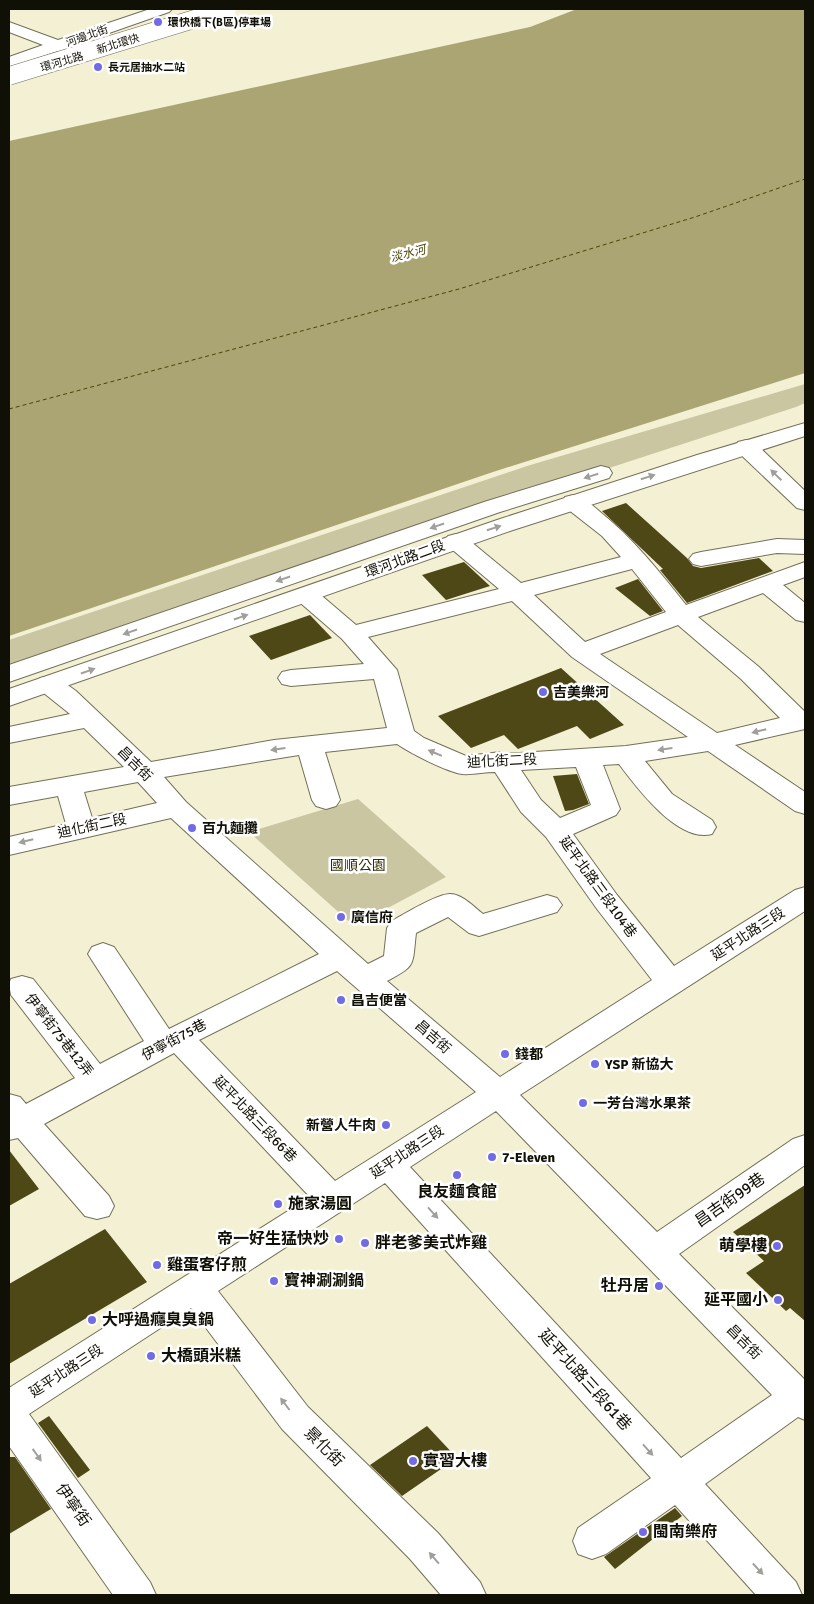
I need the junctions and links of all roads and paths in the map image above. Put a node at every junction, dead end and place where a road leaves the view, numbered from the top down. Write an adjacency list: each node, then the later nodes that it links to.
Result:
1 (164, 9): 5 (main road, 河邊北街)
2 (206, 9): 7 (main road)
3 (228, 9): 6 (main road, 環河北路); 7 (main road, 新北環快, bridge)
4 (9, 27): 5 (main road)
5 (61, 45): 6 (main road); 7 (main road, 河邊北街)
6 (83, 56): 7 (main road, 環河北路)
7 (9, 68)
8 (805, 410): 26 (main road, 環河北路二段, one-way to 26)
9 (805, 429): 10 (main road, 環河北路二段)
10 (746, 447): 11 (main road, 環河北路二段, one-way to 10); 12 (main road, one-way to 10)
11 (573, 502): 13 (main road, 環河北路二段, one-way to 11); 15 (main road)
12 (805, 504)
13 (456, 541): 18 (main road); 20 (main road, 環河北路二段)
14 (805, 547): 19 (main road)
15 (637, 560): 18 (main road); 22 (main road)
16 (805, 569): 17 (main road)
17 (767, 584): 19 (main road); 21 (main road)
18 (518, 592): 23 (main road); 24 (main road)
19 (740, 593): 22 (main road)
20 (306, 595): 23 (main road); 28 (main road, 環河北路二段, one-way to 20)
21 (805, 614)
22 (681, 615): 24 (main road); 31 (main road)
23 (351, 634): 25 (main road)
24 (581, 652): 34 (main road)
25 (384, 670): 27 (main road); 33 (main road)
26 (9, 674)
27 (291, 678)
28 (49, 684): 29 (main road, 環河北路二段); 30 (main road, 昌吉街)
29 (9, 698)
30 (88, 718): 32 (main road); 39 (main road, 昌吉街)
31 (802, 721): 34 (main road, 迪化街二段, one-way to 34)
32 (9, 735)
33 (402, 735): 35 (main road); 38 (main road, 迪化街二段, one-way to 33)
34 (713, 742): 36 (main road, 迪化街二段, one-way to 36); 43 (main road)
35 (309, 745): 39 (main road, one-way to 39); 42 (main road)
36 (626, 755): 37 (main road, 迪化街二段); 45 (main road)
37 (586, 757): 38 (main road, 迪化街二段); 47 (main road, 延平北路三段104巷)
38 (501, 761): 47 (main road)
39 (145, 772): 40 (main road); 44 (main road, 昌吉街)
40 (68, 786): 41 (main road); 46 (main road)
41 (9, 796)
42 (326, 800)
43 (805, 804)
44 (176, 808): 46 (main road, 迪化街二段); 52 (main road, 昌吉街)
45 (702, 827)
46 (82, 829): 48 (main road, 迪化街二段, one-way to 48)
47 (556, 830): 54 (main road, 延平北路三段104巷)
48 (9, 846)
49 (805, 897): 54 (main road, 延平北路三段)
50 (547, 905): 53 (main road)
51 (103, 954): 56 (main road, 延平北路三段66巷)
52 (340, 956): 53 (main road, 昌吉街); 56 (main road, 伊寧街75巷)
53 (365, 978): 58 (main road, 昌吉街)
54 (671, 983): 58 (main road, 延平北路三段)
55 (22, 987): 57 (main road, 伊寧街75巷12弄)
56 (171, 1041): 57 (main road, 伊寧街75巷); 62 (main road, 延平北路三段66巷)
57 (96, 1082): 59 (main road, 伊寧街75巷)
58 (498, 1094): 61 (main road, 延平北路三段); 64 (main road, 昌吉街)
59 (13, 1119): 63 (main road)
60 (805, 1148): 64 (main road, 昌吉街99巷)
61 (388, 1164): 62 (main road, 延平北路三段); 69 (main road, 延平北路三段61巷, one-way to 69)
62 (333, 1200): 65 (main road, 延平北路三段)
63 (97, 1206)
64 (655, 1252): 66 (main road, 昌吉街)
65 (196, 1288): 67 (main road, 延平北路三段); 72 (main road, 景化街, one-way to 65)
66 (802, 1400): 69 (main road)
67 (9, 1407)
68 (9, 1416): 71 (main road, 伊寧街, one-way to 71)
69 (676, 1481): 70 (main road); 73 (main road, 延平北路三段61巷, one-way to 73)
70 (592, 1541)
71 (136, 1595)
72 (466, 1595)
73 (782, 1595)

